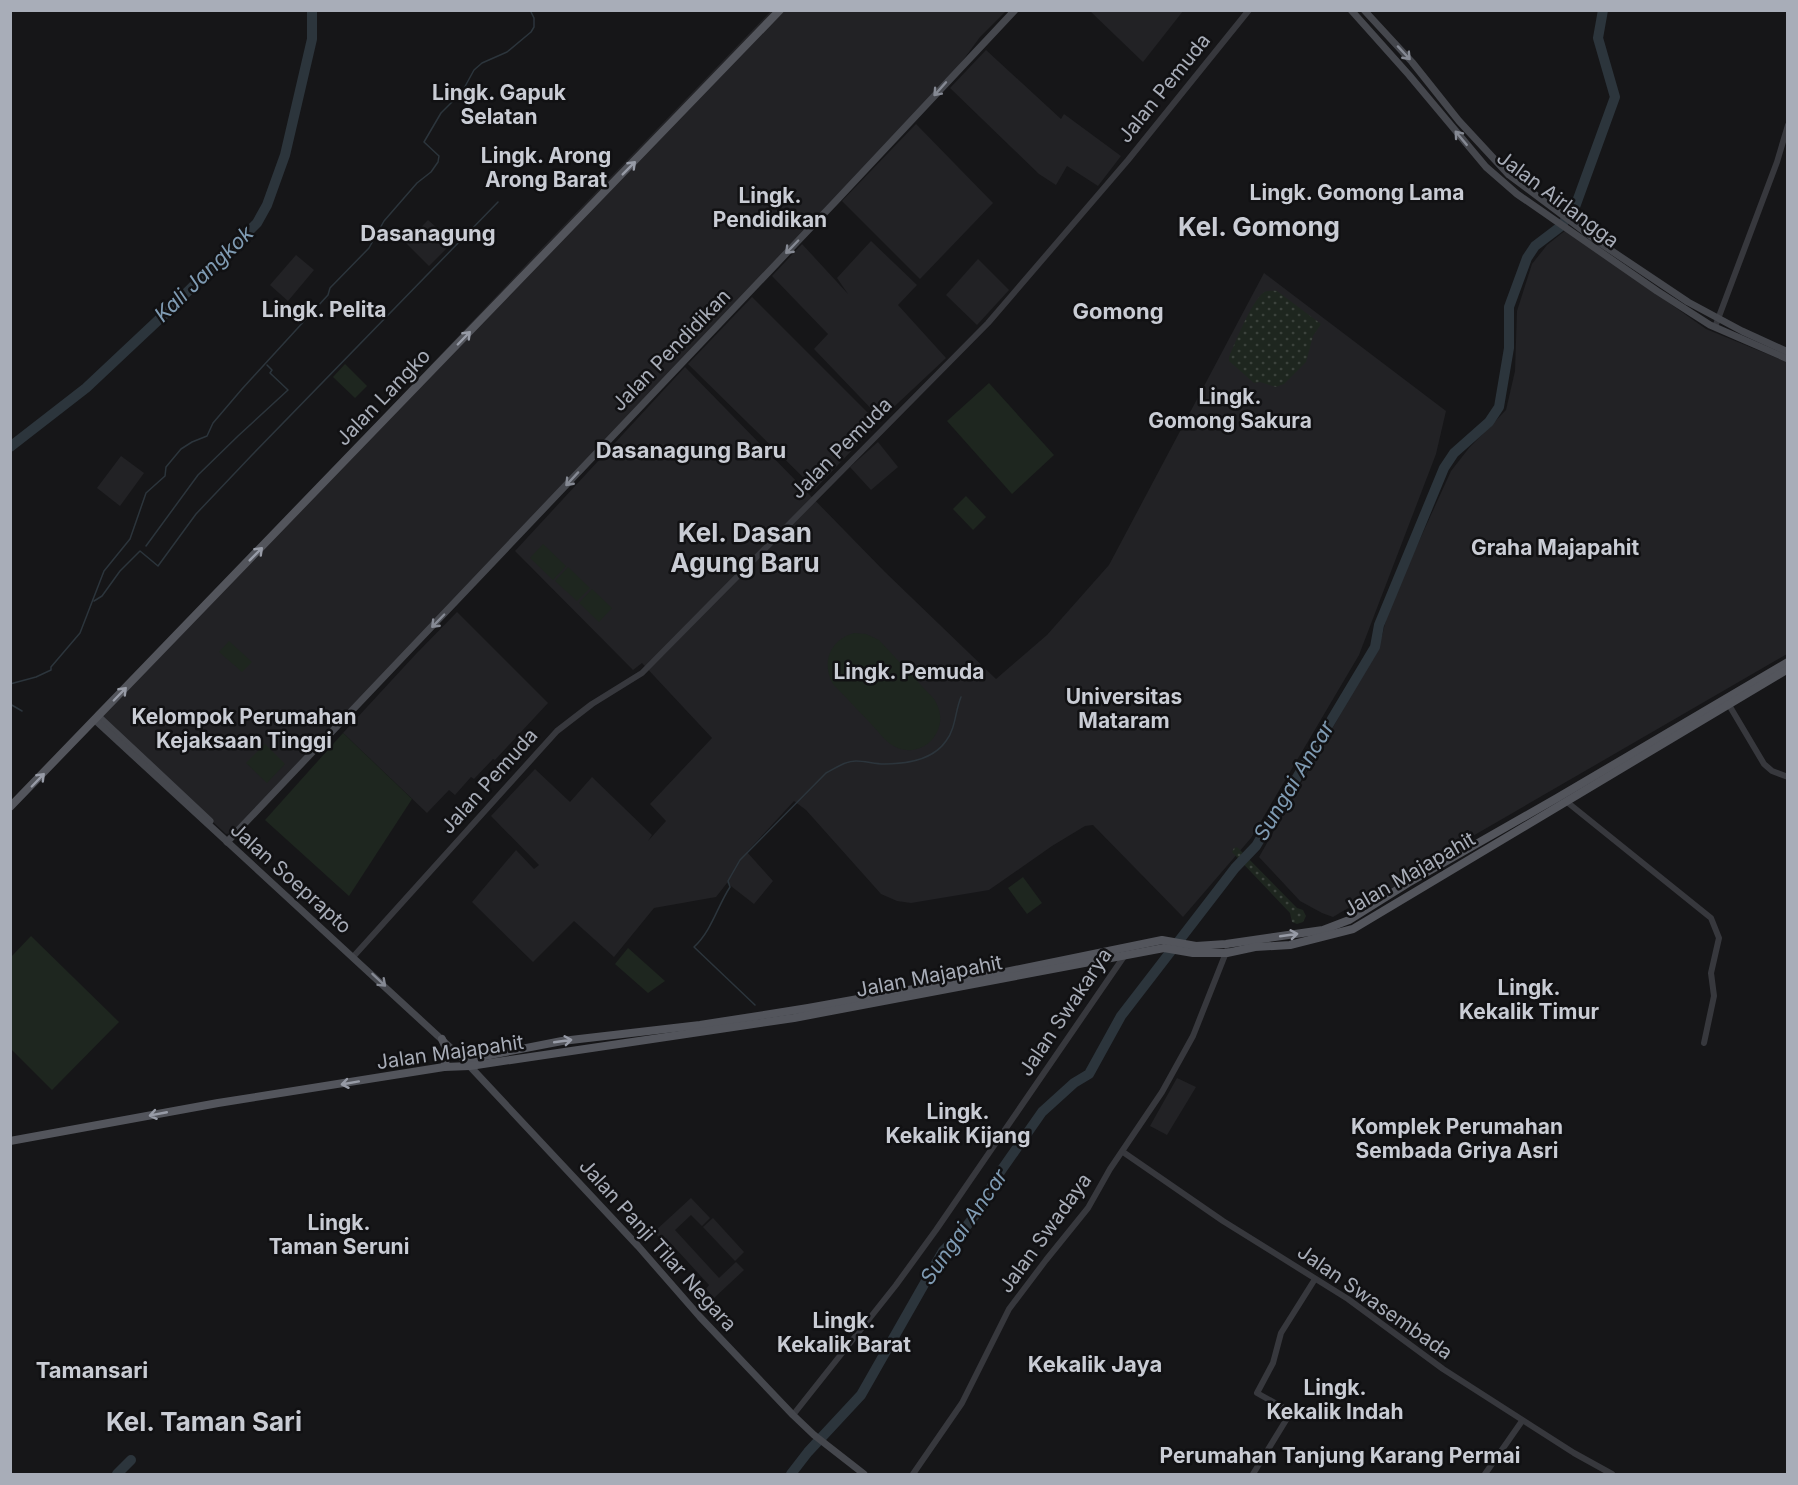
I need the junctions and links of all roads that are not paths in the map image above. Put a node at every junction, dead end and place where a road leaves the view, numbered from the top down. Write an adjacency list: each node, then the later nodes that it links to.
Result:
1 (780, 10): 14 (main road, Jalan Langko, one-way to 1)
2 (1015, 10): 19 (main road, Jalan Pendidikan, one-way to 19)
3 (1249, 10): 25 (street, Jalan Pemuda)
4 (1351, 10): 7 (main road, Jalan Airlangga, one-way to 4)
5 (1364, 10): 7 (main road, Jalan Airlangga, one-way to 7)
6 (1788, 125): 8 (street)
7 (1633, 271): 8 (main road, Jalan Airlangga)
8 (1717, 323): 9 (main road, Jalan Airlangga); 10 (main road, Jalan Airlangga)
9 (1788, 352)
10 (1788, 359)
11 (1788, 662): 15 (main road, Jalan Majapahit)
12 (1788, 669): 13 (main road, Jalan Majapahit)
13 (1729, 705): 15 (main road, Jalan Majapahit); 16 (street)
14 (97, 718): 18 (main road, Jalan Langko, one-way to 14); 19 (main road, Jalan Soeprapto)
15 (1688, 725): 17 (main road, Jalan Majapahit); 20 (main road, Jalan Majapahit)
16 (1788, 777)
17 (1567, 802): 21 (main road, Jalan Majapahit); 29 (street)
18 (10, 807)
19 (229, 840): 25 (main road, Jalan Soeprapto)
20 (1381, 900): 21 (main road); 24 (main road, Jalan Majapahit, one-way to 20)
21 (1385, 909): 24 (main road, Jalan Majapahit)
22 (1163, 944): 23 (main road, Jalan Majapahit); 24 (main road, Jalan Majapahit); 26 (main road, Jalan Majapahit)
23 (1130, 946): 26 (street, Jalan Swakarya); 27 (main road, Jalan Majapahit)
24 (1227, 949): 33 (street, Jalan Swadaya)
25 (354, 957): 28 (main road, Jalan Soeprapto, one-way to 28)
26 (1123, 957): 27 (main road, Jalan Majapahit); 35 (street, Jalan Swakarya)
27 (993, 978): 30 (main road, Jalan Majapahit)
28 (442, 1039): 30 (main road, Jalan Soeprapto); 31 (main road)
29 (1704, 1043)
30 (467, 1063): 31 (main road, Jalan Majapahit); 35 (main road, Jalan Panji Tilar Negara)
31 (444, 1067): 32 (main road, Jalan Majapahit, one-way to 32)
32 (10, 1141)
33 (1123, 1152): 34 (street, Jalan Swasembada); 38 (street, Jalan Swadaya)
34 (1315, 1279): 36 (street, Jalan Swasembada); 39 (street)
35 (793, 1414): 37 (main road, Jalan Panji Tilar Negara)
36 (1522, 1420): 40 (street); 41 (street, Jalan Swasembada)
37 (864, 1474)
38 (914, 1474)
39 (1254, 1474)
40 (1485, 1474)
41 (1612, 1474)

